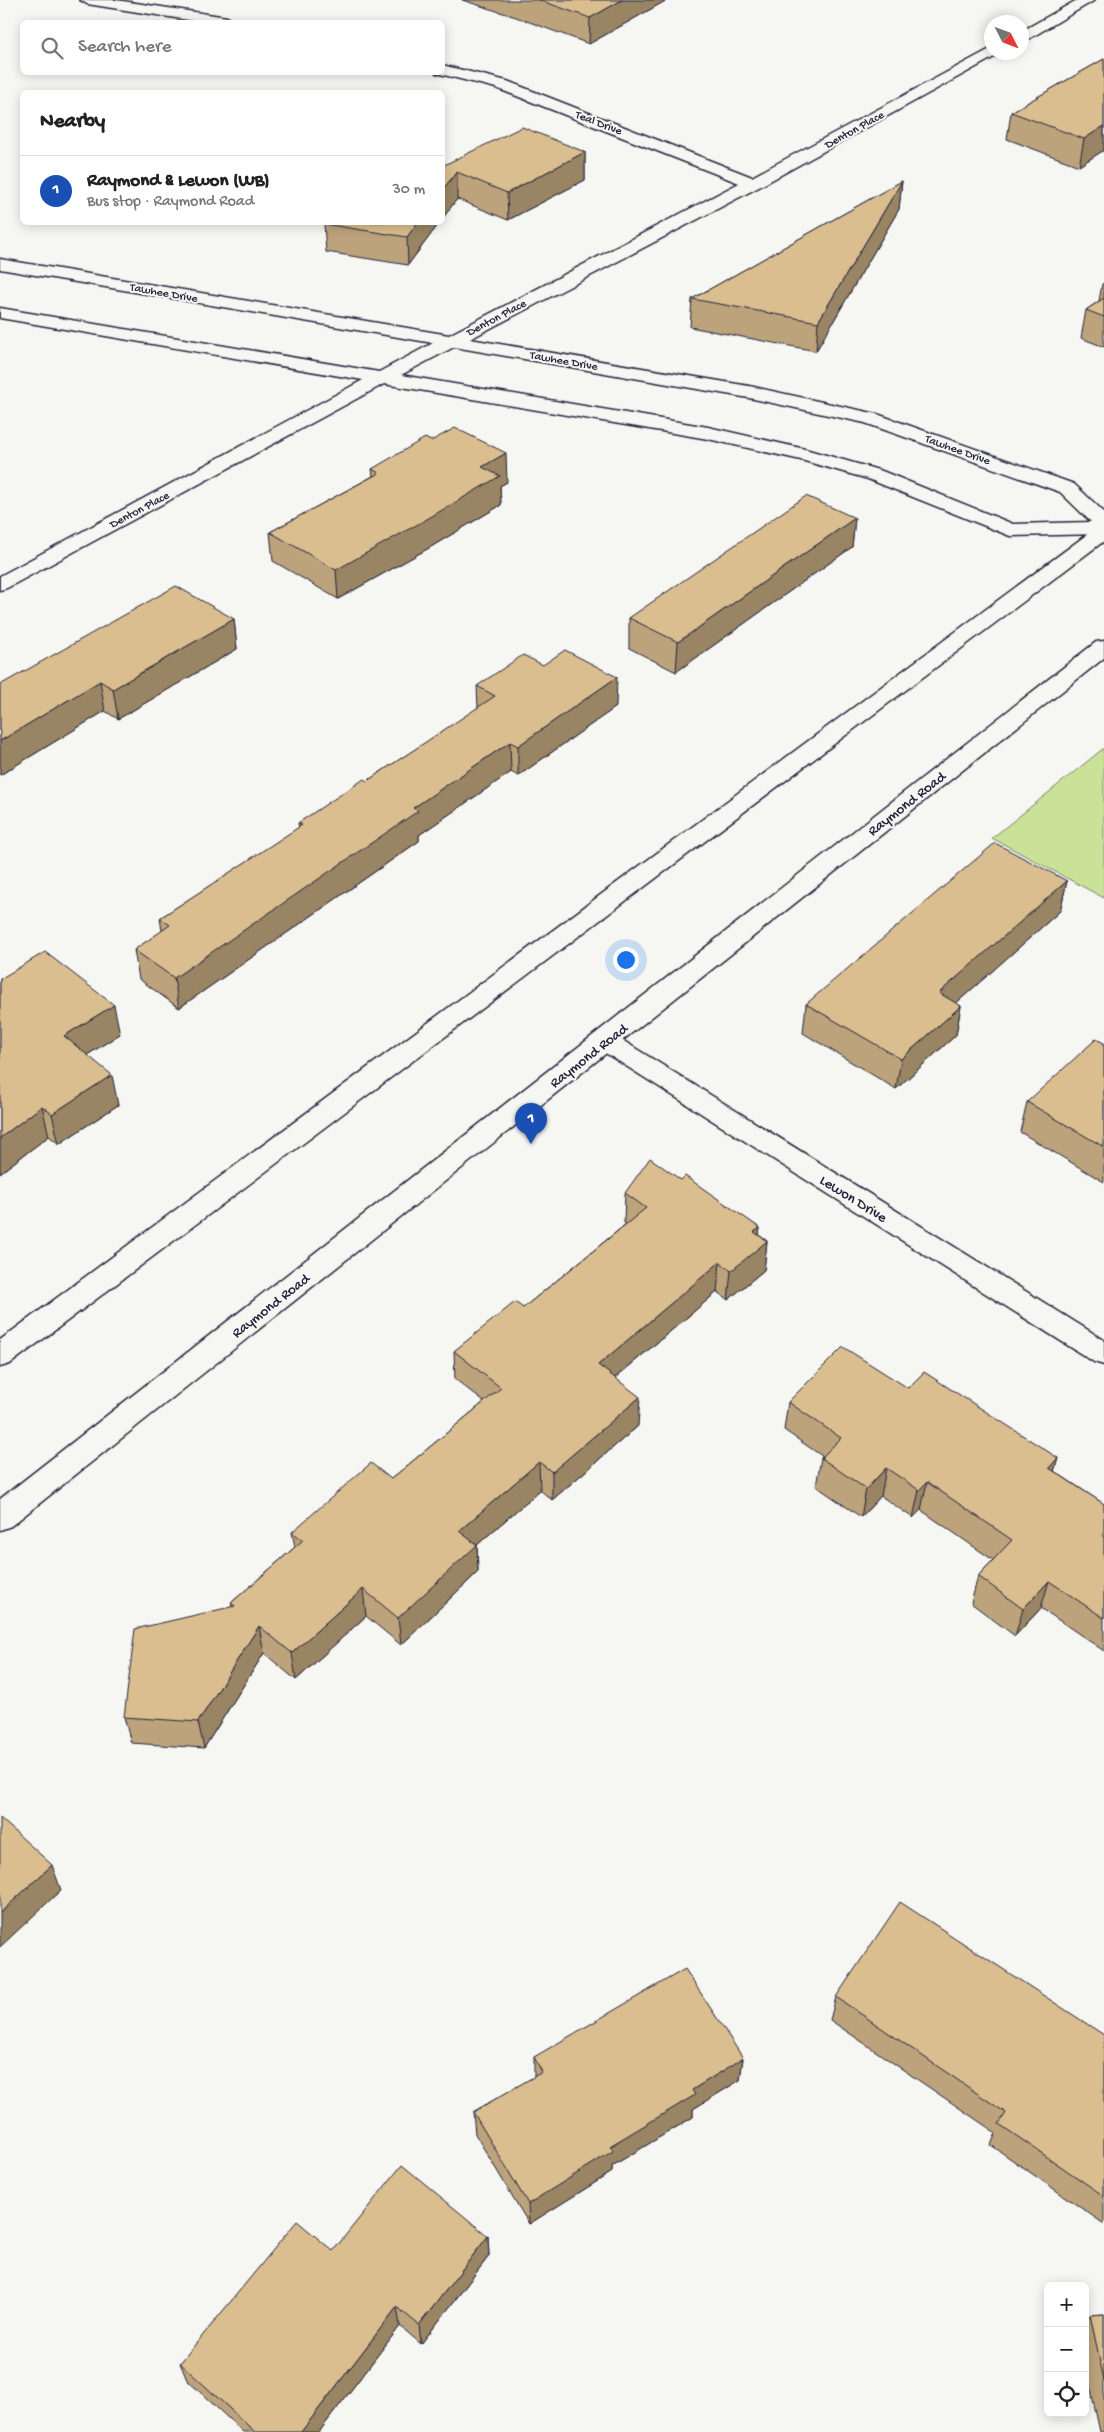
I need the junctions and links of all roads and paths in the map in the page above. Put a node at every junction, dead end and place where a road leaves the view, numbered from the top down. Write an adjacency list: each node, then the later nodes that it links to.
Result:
1 (87, 0): 3 (street)
2 (1085, 0): 4 (street)
3 (214, 20)
4 (1029, 33)
5 (984, 57): 7 (street, Denton Place)
6 (445, 71): 7 (street, Teal Drive)
7 (752, 183): 10 (street, Denton Place)
8 (0, 264): 10 (street, Tawhee Drive)
9 (0, 313): 11 (street)
10 (451, 341): 11 (street, Denton Place); 12 (street, Tawhee Drive)
11 (381, 378): 13 (street); 14 (street, Denton Place)
12 (1104, 523)
13 (1104, 530): 18 (street)
14 (0, 584)
15 (1104, 647): 16 (street, Raymond Road)
16 (605, 1041): 17 (street, Lewon Drive); 19 (street, Raymond Road)
17 (1104, 1354)
18 (0, 1356)
19 (0, 1516)

